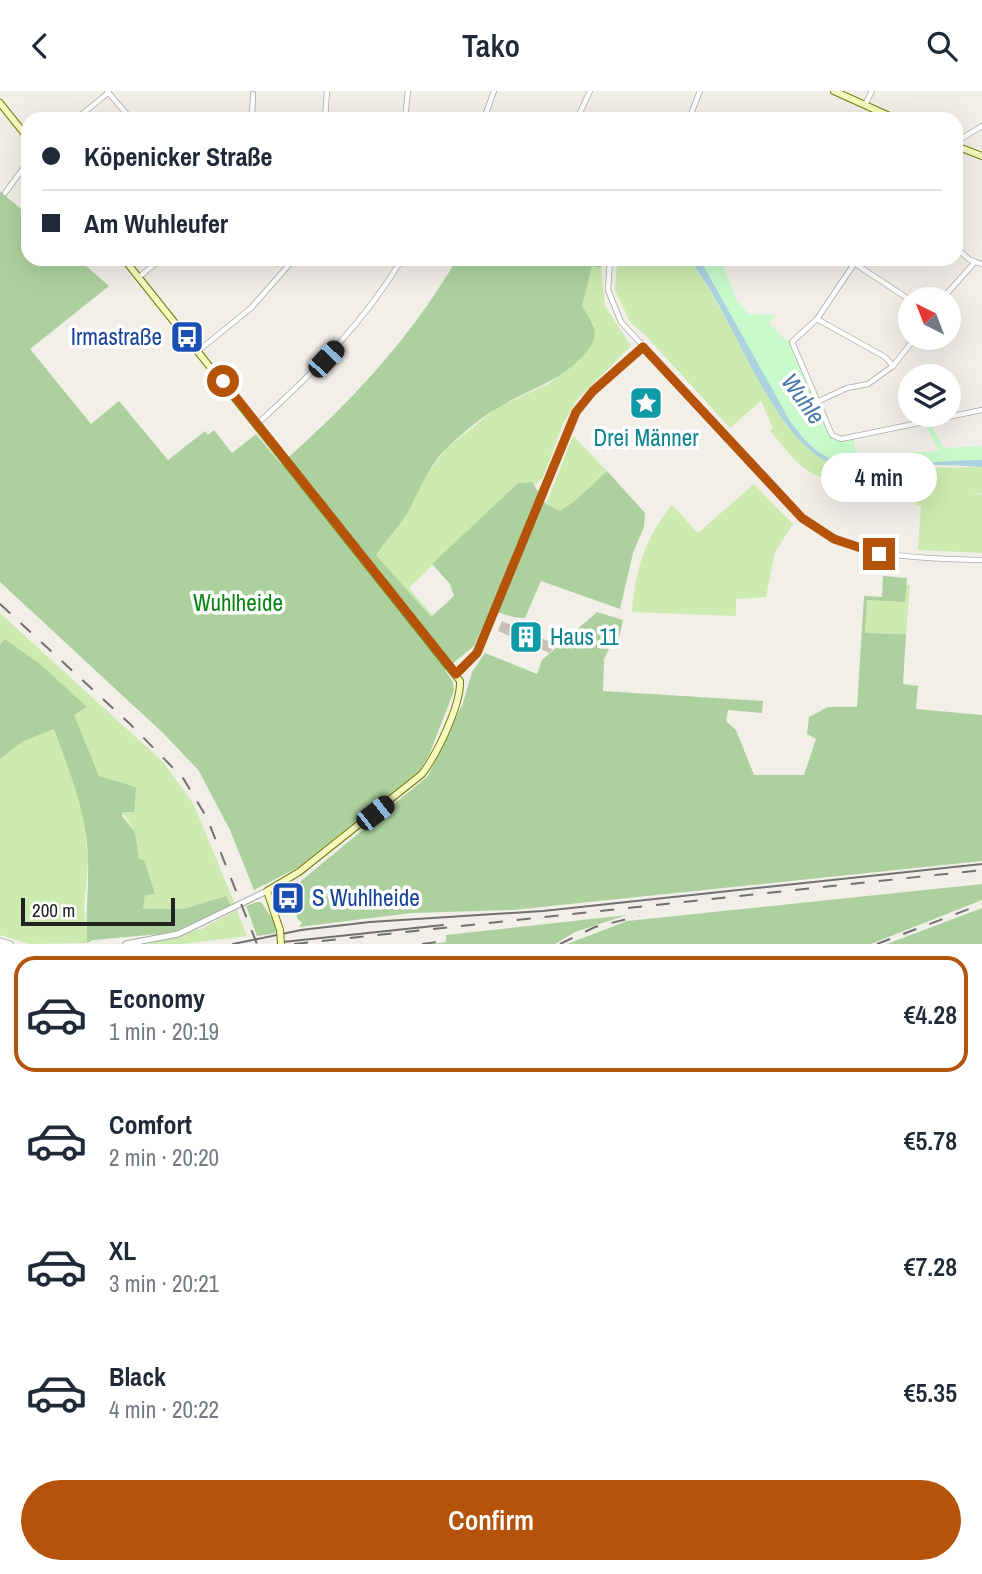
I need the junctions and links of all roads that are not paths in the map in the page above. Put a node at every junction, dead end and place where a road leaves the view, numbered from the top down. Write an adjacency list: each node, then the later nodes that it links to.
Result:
1 (327, 91): 15 (street)
2 (408, 91): 16 (street)
3 (494, 91): 17 (street)
4 (590, 91): 18 (street)
5 (700, 91): 19 (street)
6 (834, 91): 11 (main road)
7 (872, 91): 11 (street)
8 (107, 92): 12 (street); 13 (street)
9 (253, 94): 14 (street)
10 (0, 103): 22 (main road)
11 (865, 105): 20 (main road)
12 (84, 112)
13 (125, 112)
14 (252, 112)
15 (326, 112)
16 (406, 112)
17 (486, 112)
18 (580, 112)
19 (692, 112)
20 (880, 112)
21 (982, 126): 23 (street)
22 (21, 129)
23 (963, 138)
24 (963, 149): 25 (main road)
25 (982, 156)
26 (21, 171): 27 (street)
27 (5, 193)
28 (963, 253): 29 (street)
29 (975, 262): 30 (street); 39 (street)
30 (982, 264)
31 (130, 266): 38 (main road)
32 (152, 266): 38 (street)
33 (288, 266): 44 (street)
34 (398, 266): 48 (street)
35 (608, 266): 42 (street)
36 (853, 266): 41 (street)
37 (857, 266): 40 (street)
38 (139, 277): 44 (main road)
39 (953, 287)
40 (898, 292)
41 (817, 319): 45 (street); 46 (street)
42 (643, 347): 49 (street); 50 (street)
43 (906, 350): 45 (street)
44 (198, 351): 48 (main road)
45 (893, 366): 46 (street)
46 (817, 402): 47 (street)
47 (982, 410)
48 (257, 424): 50 (main road)
49 (982, 561)
50 (456, 674): 51 (main road)
51 (267, 891): 54 (street); 55 (main road, bridge)
52 (0, 941): 53 (street)
53 (10, 944)
54 (126, 944)
55 (281, 944)

